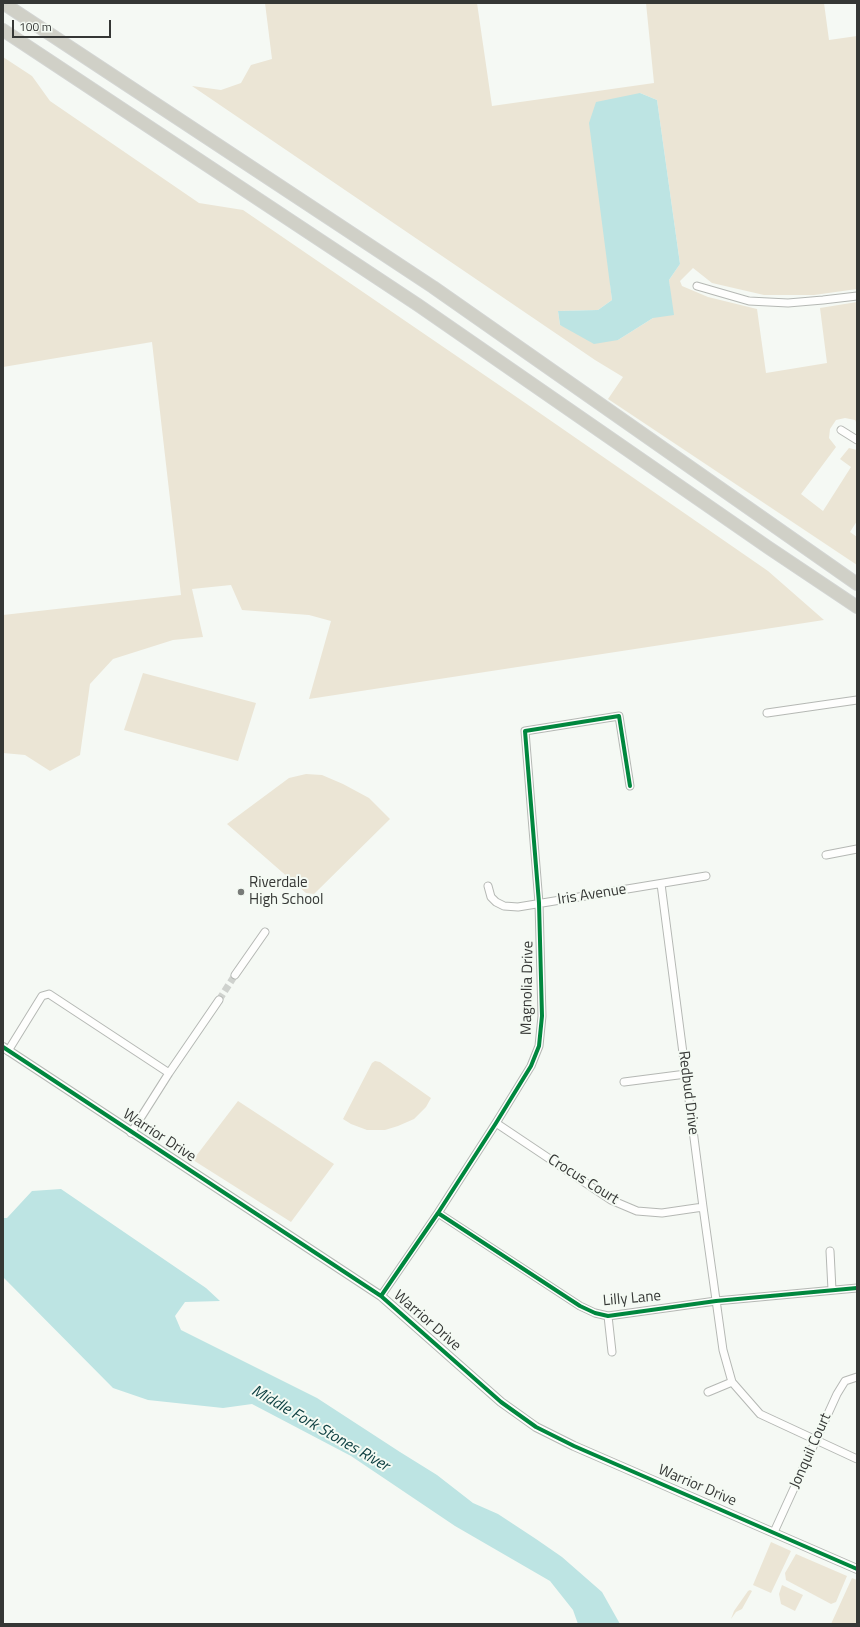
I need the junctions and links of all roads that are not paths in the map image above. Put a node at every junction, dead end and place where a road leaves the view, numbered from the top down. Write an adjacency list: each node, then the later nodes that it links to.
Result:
1 (3, 3): 9 (highway)
2 (3, 30): 4 (highway)
3 (3, 35): 4 (highway)
4 (74, 78): 10 (highway)
5 (697, 286): 6 (street)
6 (857, 296)
7 (841, 430): 8 (street)
8 (857, 440)
9 (857, 584)
10 (857, 607)
11 (857, 700): 12 (street)
12 (767, 713)
13 (630, 786): 19 (street, Magnolia Drive)
14 (857, 849): 15 (street)
15 (826, 855)
16 (706, 876): 17 (street, Iris Avenue)
17 (661, 884): 19 (street, Iris Avenue); 25 (street, Redbud Drive)
18 (488, 886): 19 (street, Iris Avenue)
19 (539, 903): 27 (street, Magnolia Drive)
20 (265, 932): 21 (street)
21 (235, 975)
22 (219, 1000): 24 (street)
23 (6, 1049): 24 (street); 28 (street, Warrior Drive)
24 (169, 1073): 28 (street)
25 (686, 1074): 26 (street); 29 (street, Redbud Drive)
26 (624, 1082)
27 (496, 1123): 29 (street, Crocus Court); 30 (street, Magnolia Drive)
28 (131, 1133): 34 (street, Warrior Drive)
29 (703, 1207): 35 (street, Redbud Drive)
30 (438, 1213): 34 (street, Magnolia Drive); 36 (street, Lilly Lane)
31 (830, 1251): 33 (street)
32 (857, 1288): 33 (street, Lilly Lane)
33 (832, 1290): 35 (street, Lilly Lane)
34 (381, 1296): 43 (street, Warrior Drive)
35 (716, 1301): 36 (street, Lilly Lane); 39 (street, Redbud Drive)
36 (608, 1316): 37 (street)
37 (612, 1352)
38 (857, 1378): 41 (street, Jonquil Court)
39 (732, 1382): 40 (street); 41 (street)
40 (708, 1392)
41 (815, 1440): 42 (street); 43 (street, Jonquil Court)
42 (857, 1459)
43 (774, 1532): 44 (street, Warrior Drive)
44 (857, 1569)

